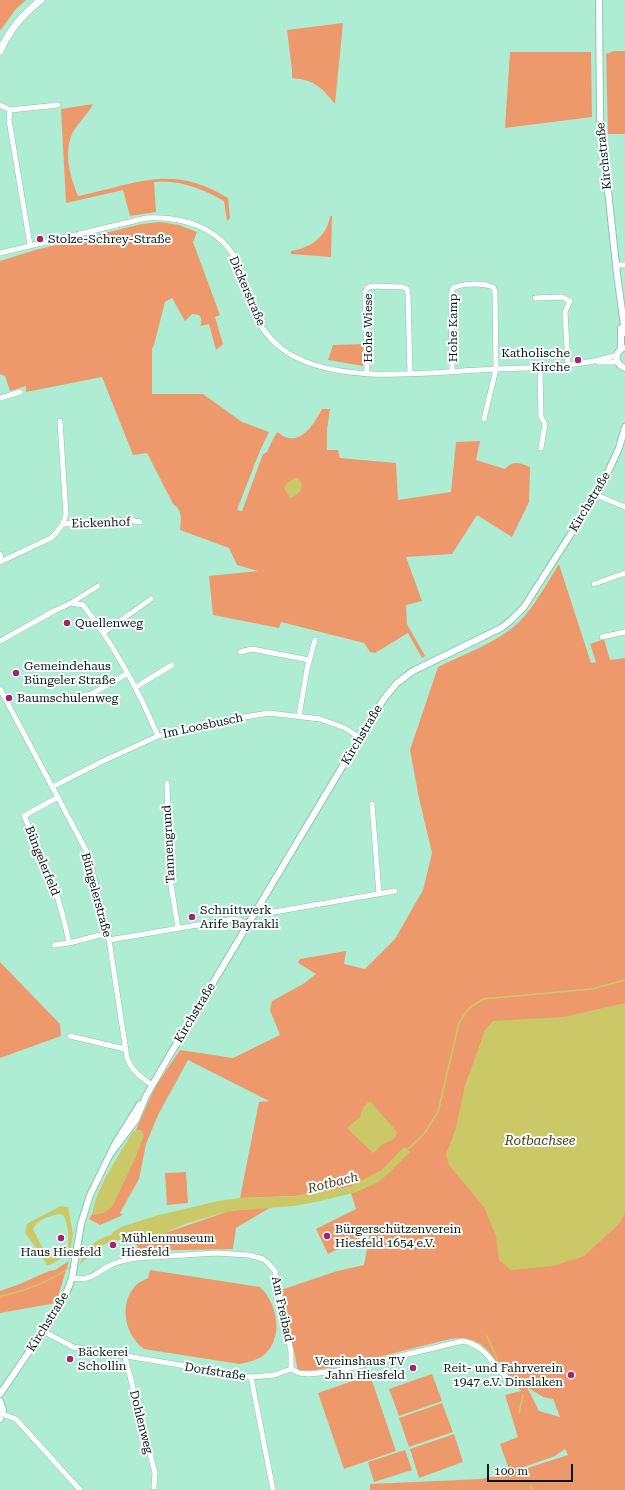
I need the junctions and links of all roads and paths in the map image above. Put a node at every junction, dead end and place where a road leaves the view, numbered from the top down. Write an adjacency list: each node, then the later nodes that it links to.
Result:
1 (41, 0): 3 (main road)
2 (599, 0): 9 (street, Kirchstraße)
3 (0, 51)
4 (0, 105): 6 (street)
5 (58, 105): 6 (street)
6 (10, 110): 7 (street)
7 (30, 245): 8 (street, Dickerstraße); 23 (street, Dickerstraße)
8 (0, 253)
9 (616, 265): 10 (street); 12 (street, Kirchstraße)
10 (625, 265)
11 (535, 298): 18 (street)
12 (622, 310): 13 (street, Kirchstraße); 14 (street, Kirchstraße)
13 (625, 333)
14 (623, 349): 15 (street)
15 (617, 355): 16 (street, Dickerstraße); 17 (street)
16 (596, 361): 17 (street, Dickerstraße); 18 (street, Dickerstraße)
17 (618, 362): 21 (street)
18 (568, 365): 19 (street, Dickerstraße)
19 (540, 367): 20 (street, Dickerstraße); 30 (street)
20 (496, 369): 22 (street, Dickerstraße); 22 (street, Hohe Kamp); 27 (street)
21 (625, 369)
22 (452, 371): 24 (street, Dickerstraße)
23 (367, 373): 24 (street, Dickerstraße); 24 (street, Hohe Wiese)
24 (410, 373)
25 (20, 392): 26 (street)
26 (0, 398)
27 (484, 419)
28 (60, 421): 34 (street)
29 (625, 426): 31 (street, Kirchstraße)
30 (541, 448)
31 (596, 495): 32 (street); 56 (street, Kirchstraße)
32 (625, 507)
33 (140, 522): 34 (street, Eickenhof)
34 (63, 524): 36 (street, Eickenhof)
35 (0, 554): 36 (street, Eickenhof)
36 (0, 561)
37 (625, 573): 38 (street)
38 (594, 584)
39 (98, 586): 41 (street)
40 (151, 600): 43 (street)
41 (71, 603): 43 (street); 46 (street)
42 (625, 632): 44 (street)
43 (103, 634): 50 (street)
44 (602, 638)
45 (315, 640): 48 (street)
46 (0, 641)
47 (240, 652): 48 (street)
48 (309, 660): 54 (street)
49 (172, 665): 51 (street)
50 (128, 673): 51 (street); 53 (street)
51 (136, 687): 55 (street)
52 (0, 689): 58 (street, Büngelerstraße)
53 (76, 697)
54 (299, 716): 55 (street, Im Loosbusch); 56 (street, Im Loosbusch)
55 (158, 736): 58 (street, Im Loosbusch)
56 (360, 738): 63 (street, Kirchstraße)
57 (167, 783): 65 (street, Tannengrund)
58 (52, 787): 59 (street, Büngelerstraße)
59 (58, 797): 66 (street, Büngelerstraße); 68 (street, Büngelerfeld)
60 (372, 804): 62 (street)
61 (396, 891): 62 (street)
62 (379, 894): 63 (street)
63 (259, 906): 64 (street, Kirchstraße)
64 (248, 924): 65 (street); 72 (street, Kirchstraße)
65 (178, 928): 67 (street)
66 (108, 934): 67 (street, Büngelerstraße); 68 (street)
67 (109, 940): 71 (street, Büngelerstraße)
68 (69, 943): 69 (street)
69 (54, 945)
70 (70, 1036): 71 (street)
71 (124, 1049): 72 (street, Büngelerstraße)
72 (152, 1085): 73 (street, Kirchstraße)
73 (72, 1278): 74 (street, Kirchstraße); 76 (street, Am Freibad)
74 (43, 1331): 75 (street, Dorfstraße); 79 (street, Kirchstraße)
75 (125, 1356): 77 (street, Dorfstraße); 82 (street, Dohlenweg)
76 (291, 1369): 77 (street, Dorfstraße); 78 (street)
77 (251, 1378): 84 (street)
78 (514, 1384)
79 (0, 1394)
80 (0, 1401): 81 (street)
81 (1, 1416): 83 (street)
82 (154, 1487)
83 (80, 1490)
84 (273, 1490)

